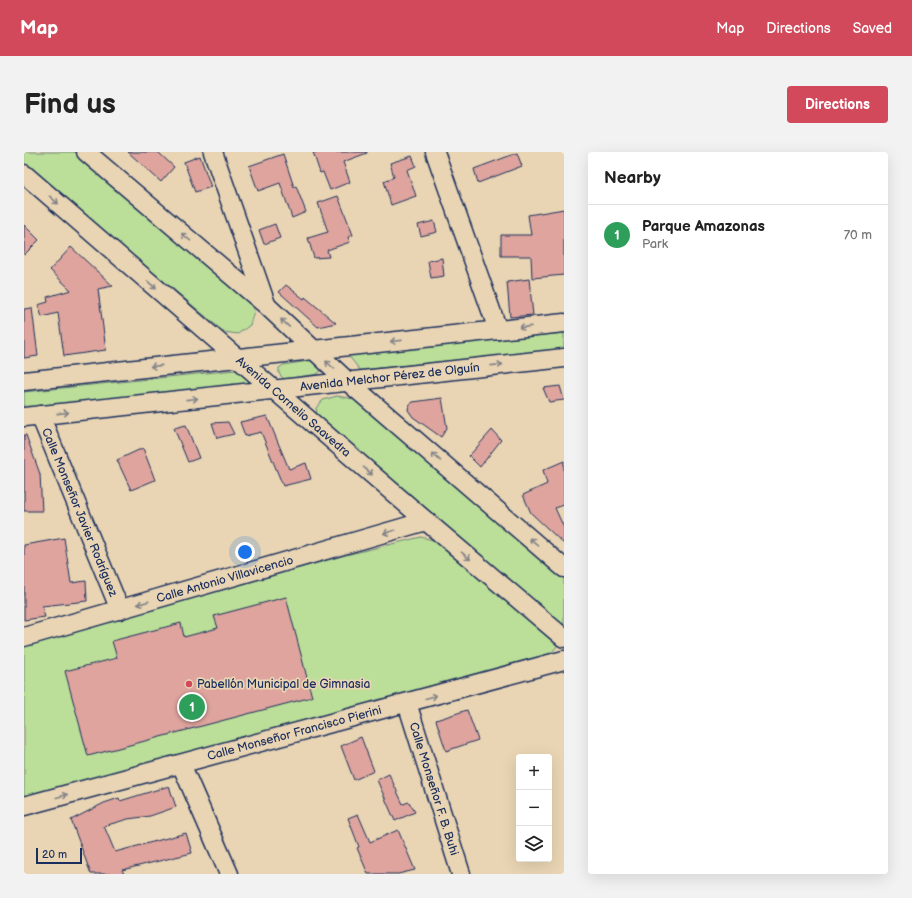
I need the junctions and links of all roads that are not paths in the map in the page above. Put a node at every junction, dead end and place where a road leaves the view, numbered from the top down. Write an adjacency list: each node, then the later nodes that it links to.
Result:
1 (86, 152): 5 (street, one-way to 1)
2 (213, 152): 5 (street)
3 (435, 152): 7 (street)
4 (24, 174): 9 (street, Avenida Cornelio Saavedra, one-way to 9)
5 (266, 305): 8 (street, one-way to 5)
6 (564, 323): 7 (street, one-way to 7)
7 (498, 330): 8 (street, one-way to 8)
8 (313, 349): 9 (street); 12 (street, one-way to 8)
9 (237, 358): 11 (street, one-way to 11); 13 (street, Avenida Cornelio Saavedra)
10 (564, 358): 12 (street, Avenida Melchor Pérez de Olguín, one-way to 10)
11 (24, 381)
12 (347, 381): 13 (street, Avenida Melchor Pérez de Olguín); 16 (street, one-way to 12)
13 (274, 391): 14 (street, Avenida Melchor Pérez de Olguín, one-way to 13); 15 (street, Avenida Cornelio Saavedra, one-way to 15)
14 (32, 416): 17 (street, Calle Monseñor Javier Rodríguez)
15 (426, 522): 17 (street, Calle Antonio Villavicencio, one-way to 17); 19 (street, Avenida Cornelio Saavedra, one-way to 19)
16 (564, 568)
17 (120, 610): 18 (street, Calle Antonio Villavicencio)
18 (24, 637)
19 (564, 638)
20 (564, 660): 21 (street, Calle Monseñor Francisco Pierini, one-way to 20)
21 (407, 703): 22 (street, Calle Monseñor Francisco Pierini); 25 (street, Calle Monseñor F. B. Buhi)
22 (181, 764): 23 (street, Calle Monseñor Francisco Pierini, one-way to 22); 24 (street)
23 (24, 806)
24 (229, 874)
25 (461, 874)

